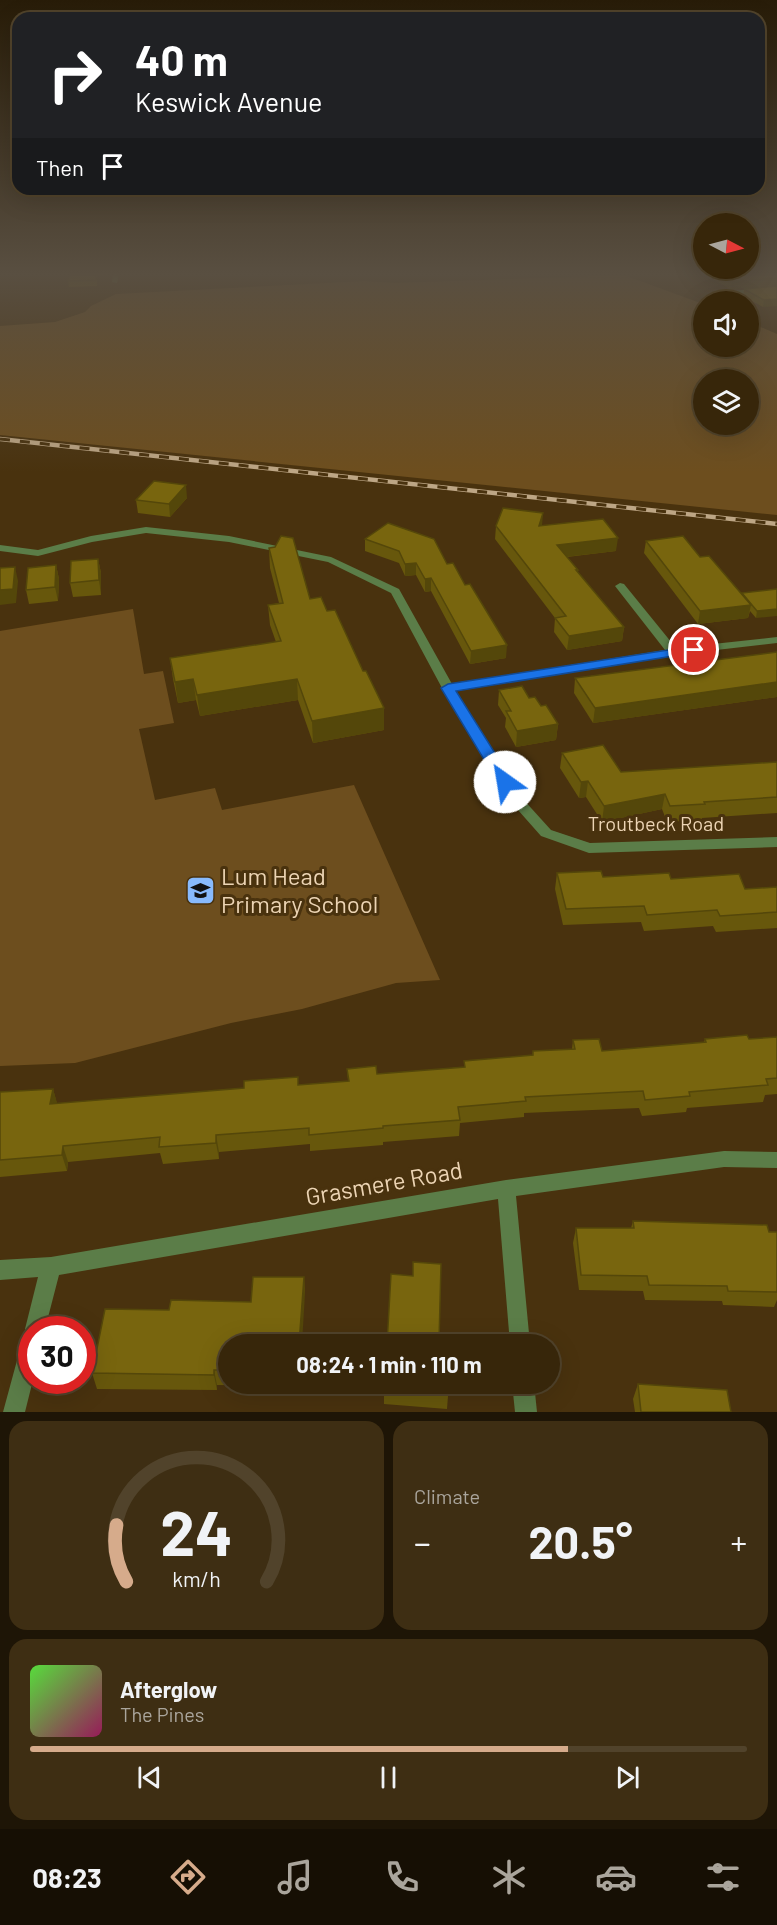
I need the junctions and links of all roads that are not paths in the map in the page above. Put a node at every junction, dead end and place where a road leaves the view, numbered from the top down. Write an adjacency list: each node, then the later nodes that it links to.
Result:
1 (0, 548): 5 (street, Troutbeck Road)
2 (620, 586): 4 (street)
3 (777, 640): 4 (street)
4 (673, 652): 5 (street)
5 (448, 688): 6 (street, Troutbeck Road)
6 (777, 842)
7 (777, 1160): 8 (street, Grasmere Road)
8 (506, 1189): 9 (street, Grasmere Road); 12 (street)
9 (51, 1267): 10 (street, Grasmere Road); 11 (street)
10 (0, 1270)
11 (38, 1316)
12 (519, 1334)
13 (19, 1394): 15 (street)
14 (524, 1394): 16 (street)
15 (14, 1412)
16 (526, 1412)

